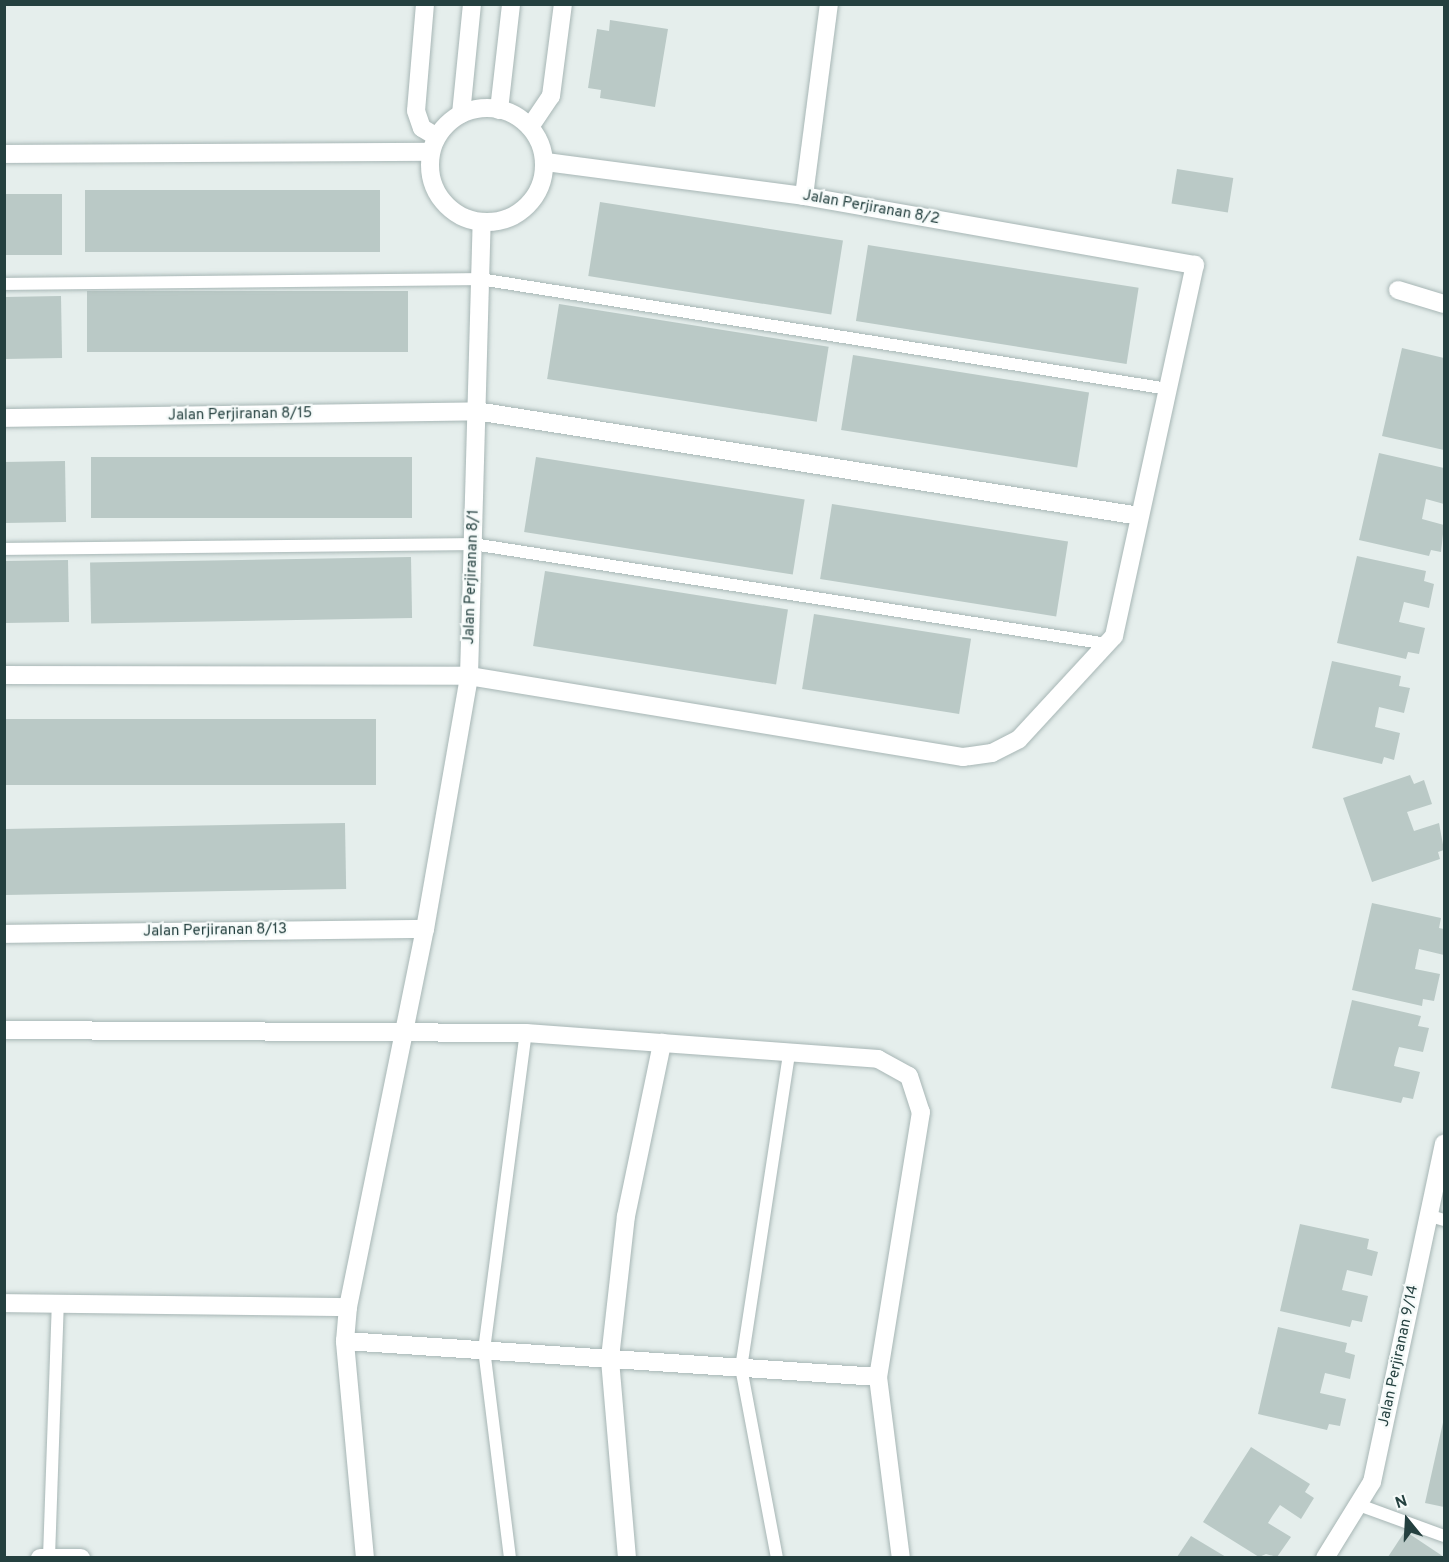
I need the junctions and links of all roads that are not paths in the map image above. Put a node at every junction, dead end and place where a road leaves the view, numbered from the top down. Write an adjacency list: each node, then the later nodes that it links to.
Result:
1 (425, 4): 9 (street)
2 (472, 4): 7 (street)
3 (511, 4): 6 (street)
4 (563, 4): 8 (street)
5 (829, 4): 12 (street)
6 (499, 110): 7 (street); 8 (street)
7 (461, 114): 9 (street)
8 (530, 127): 11 (street)
9 (434, 144): 10 (street); 13 (street)
10 (4, 154)
11 (545, 162): 12 (street, Jalan Perjiranan 8/2); 13 (street)
12 (804, 196): 18 (street, Jalan Perjiranan 8/2)
13 (482, 222): 14 (street, Jalan Perjiranan 8/1)
14 (480, 279): 15 (lane); 18 (lane); 19 (street, Jalan Perjiranan 8/1)
15 (4, 284)
16 (1398, 290): 17 (street)
17 (1444, 304)
18 (1168, 388): 21 (street)
19 (476, 411): 20 (street, Jalan Perjiranan 8/15); 21 (street, Jalan Perjiranan 8/15); 22 (street, Jalan Perjiranan 8/1)
20 (4, 418)
21 (1140, 516): 24 (street)
22 (473, 544): 23 (lane); 24 (lane); 26 (street, Jalan Perjiranan 8/1)
23 (4, 549)
24 (1107, 644): 26 (street)
25 (4, 675): 26 (street)
26 (469, 676): 27 (street, Jalan Perjiranan 8/1)
27 (425, 929): 28 (street, Jalan Perjiranan 8/13); 30 (street, Jalan Perjiranan 8/1)
28 (4, 934)
29 (4, 1030): 30 (street)
30 (403, 1031): 31 (street); 38 (street, Jalan Perjiranan 8/1)
31 (526, 1034): 32 (street); 40 (lane)
32 (662, 1043): 33 (street); 41 (street)
33 (789, 1054): 42 (lane); 43 (street)
34 (1444, 1144): 35 (street, Jalan Perjiranan 9/14)
35 (1437, 1218): 44 (street, Jalan Perjiranan 9/14)
36 (4, 1303): 37 (street)
37 (58, 1303): 38 (street); 47 (lane)
38 (348, 1307): 39 (street, Jalan Perjiranan 8/1)
39 (345, 1341): 40 (street); 49 (street, Jalan Perjiranan 8/1)
40 (484, 1350): 41 (street); 50 (lane)
41 (610, 1358): 42 (street); 51 (street)
42 (741, 1368): 43 (street); 52 (lane)
43 (878, 1377): 53 (street)
44 (1359, 1505): 45 (lane); 54 (street, Jalan Perjiranan 9/14)
45 (1444, 1536)
46 (40, 1557): 47 (street)
47 (49, 1557): 48 (street)
48 (81, 1557)
49 (365, 1557)
50 (510, 1557)
51 (627, 1557)
52 (777, 1557)
53 (901, 1557)
54 (1325, 1557)

